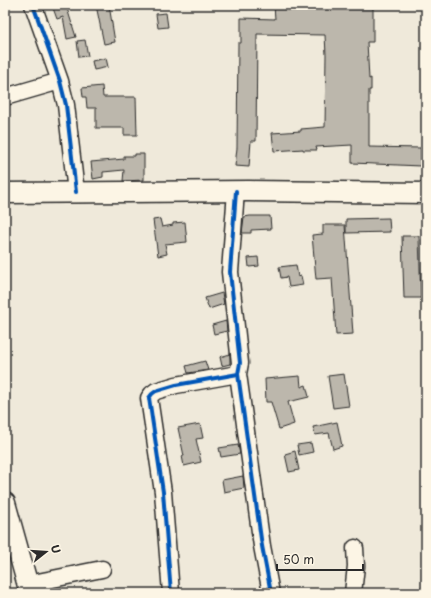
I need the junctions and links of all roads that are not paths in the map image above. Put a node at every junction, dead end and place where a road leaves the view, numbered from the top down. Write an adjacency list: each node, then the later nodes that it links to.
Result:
1 (33, 5): 2 (street)
2 (60, 81): 3 (street); 5 (street)
3 (5, 97)
4 (236, 191): 5 (main road); 7 (main road); 8 (street)
5 (76, 192): 6 (main road)
6 (5, 193)
7 (426, 193)
8 (238, 374): 13 (street); 14 (street)
9 (5, 502): 12 (main road)
10 (355, 548): 15 (street)
11 (102, 569): 12 (street)
12 (29, 589)
13 (171, 593)
14 (271, 593)
15 (353, 593)

